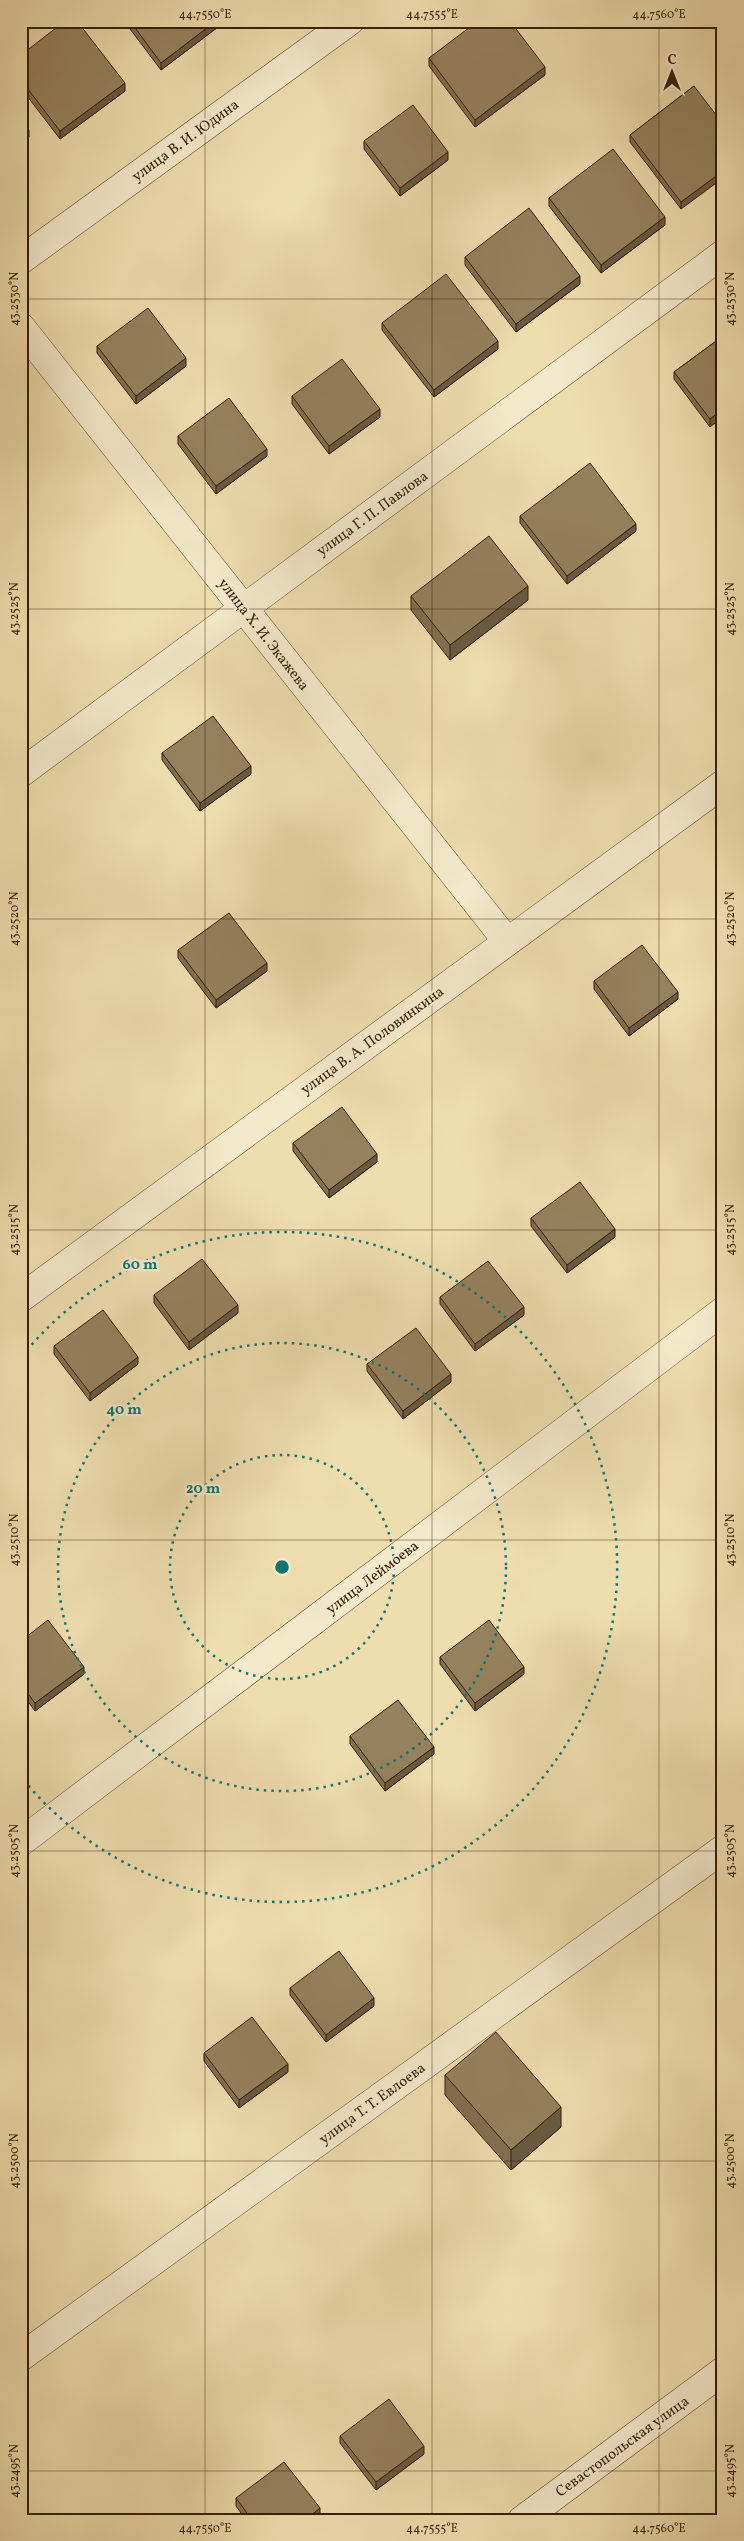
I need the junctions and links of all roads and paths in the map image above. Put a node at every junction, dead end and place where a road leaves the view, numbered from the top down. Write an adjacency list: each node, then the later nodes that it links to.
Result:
1 (350, 21): 3 (street, улица В. И. Юдина)
2 (723, 254): 5 (street, улица Г. П. Павлова)
3 (21, 260)
4 (21, 327): 5 (street, улица Х. И. Экажева)
5 (244, 608): 6 (street, улица Г. П. Павлова); 8 (street, улица Х. И. Экажева)
6 (21, 773)
7 (723, 784): 8 (street, улица В. А. Половинкина)
8 (507, 940): 9 (street, улица В. А. Половинкина)
9 (21, 1298)
10 (723, 1311): 11 (street, улица Леймоева)
11 (21, 1842)
12 (723, 1849): 13 (street, улица Т. Т. Евлоева)
13 (21, 2357)
14 (723, 2371): 15 (street, Севастопольская улица)
15 (522, 2520)

